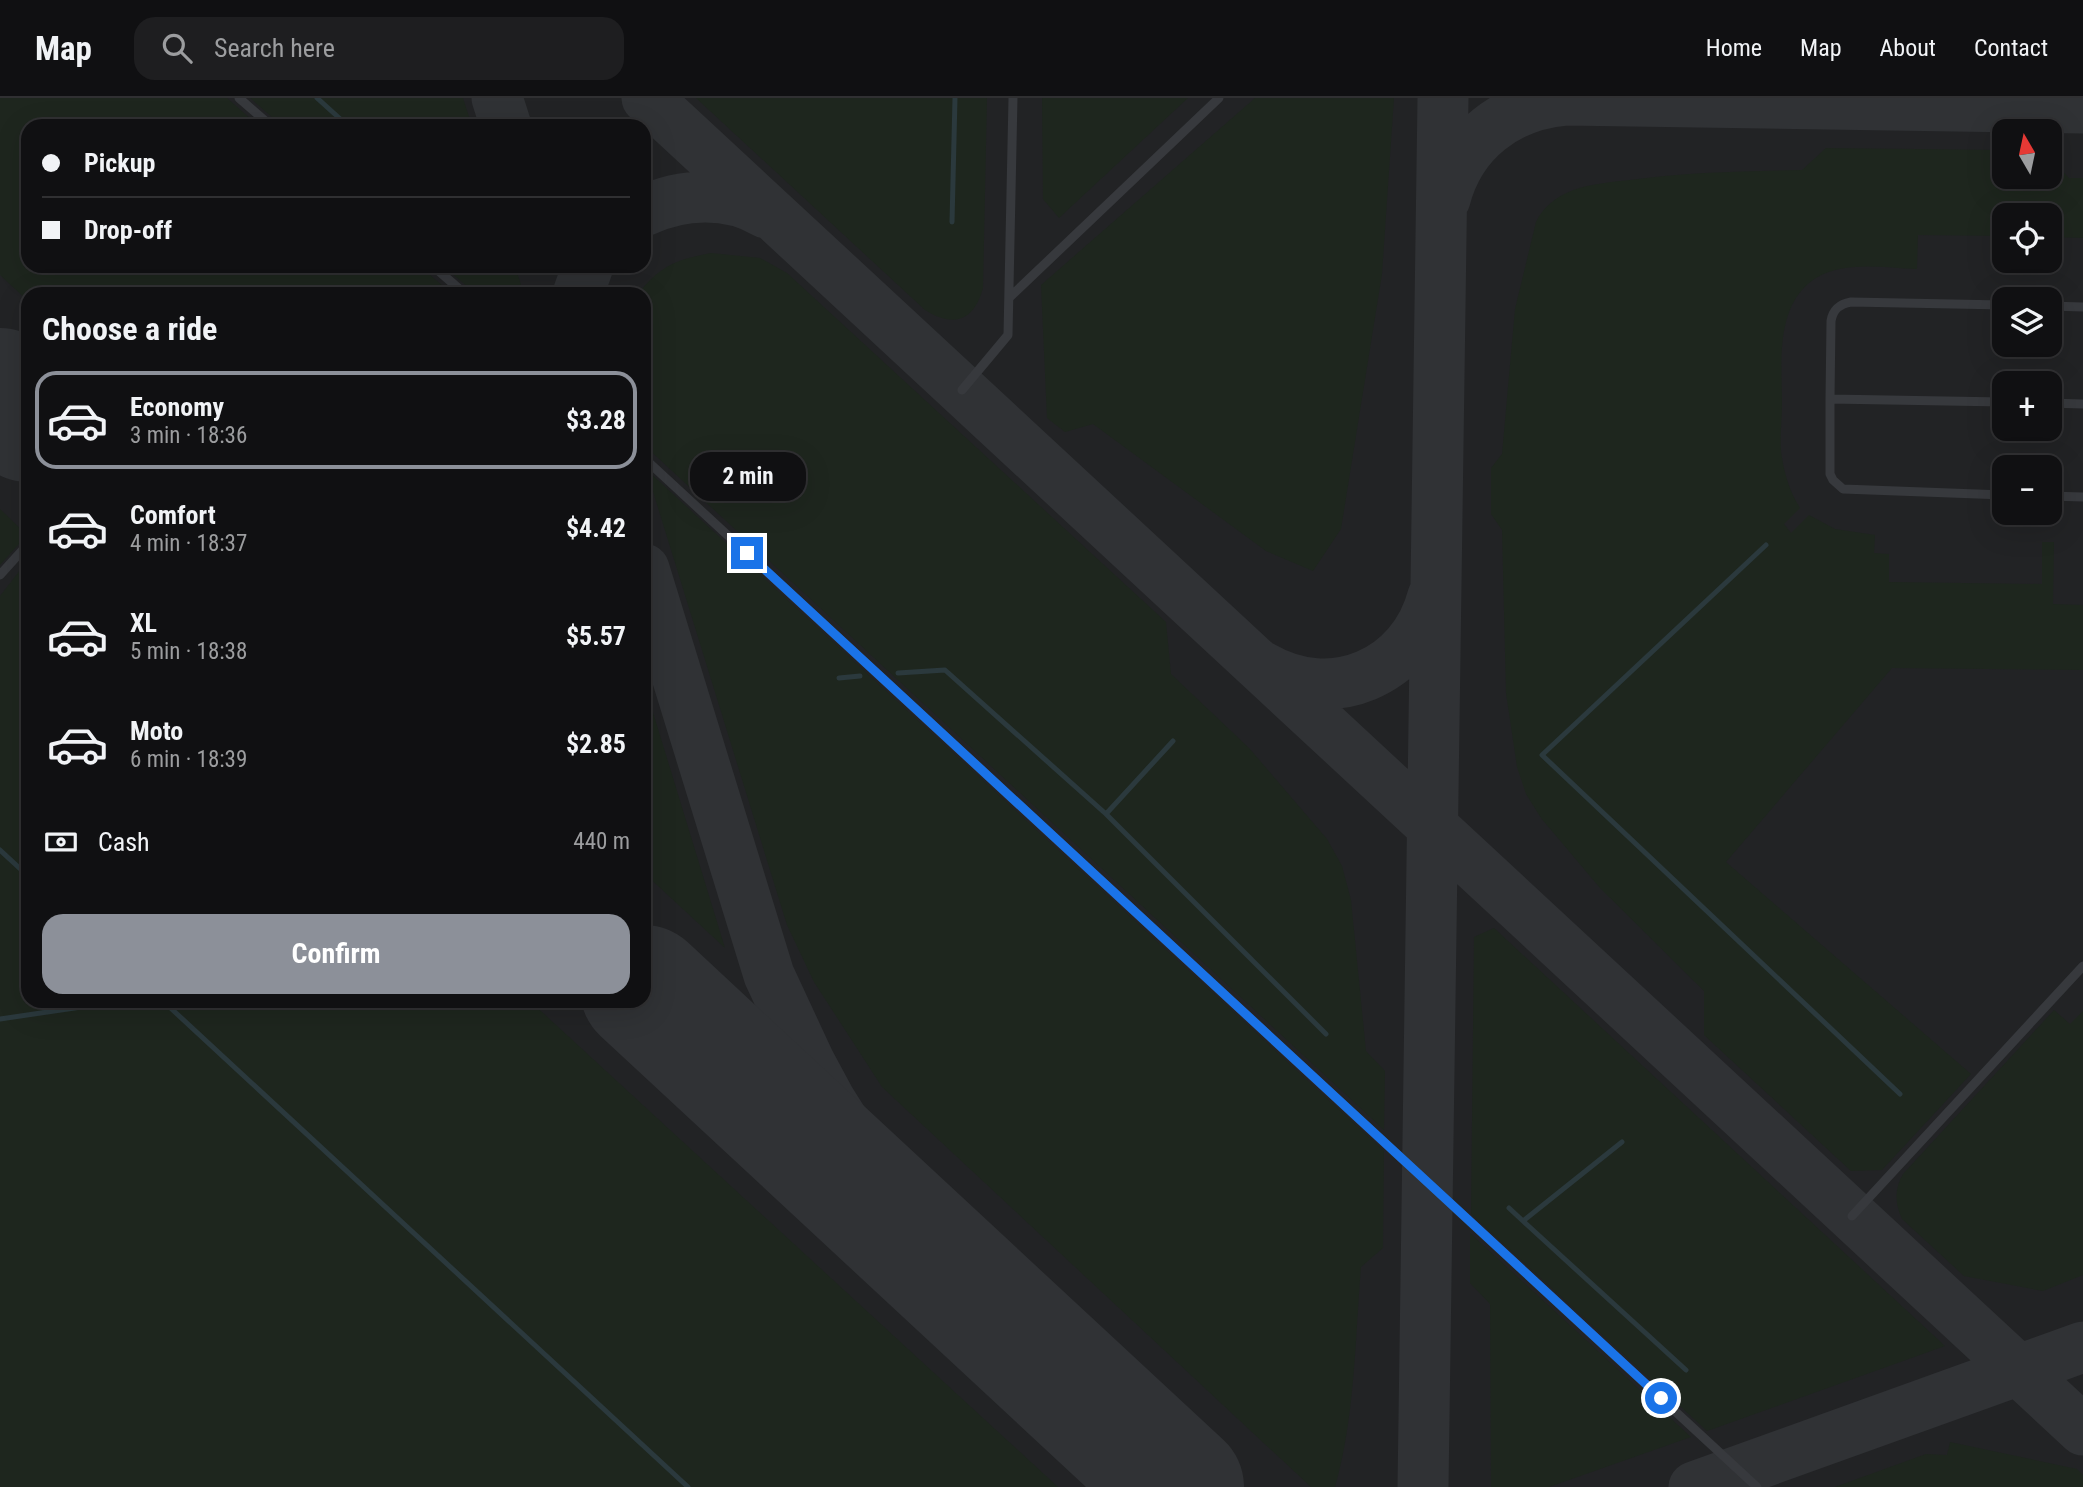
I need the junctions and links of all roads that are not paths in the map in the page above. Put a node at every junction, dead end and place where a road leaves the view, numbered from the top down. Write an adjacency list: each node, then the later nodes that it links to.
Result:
1 (239, 98): 4 (lane)
2 (1013, 98): 7 (lane)
3 (1219, 98): 7 (lane)
4 (263, 119)
5 (441, 273): 6 (lane)
6 (457, 287)
7 (1010, 297): 11 (lane)
8 (1992, 305): 12 (lane)
9 (2062, 306): 10 (lane)
10 (2083, 307)
11 (962, 390)
12 (1830, 399): 13 (lane); 17 (lane)
13 (1992, 402)
14 (2062, 403): 15 (lane)
15 (2083, 404)
16 (651, 464): 24 (lane)
17 (1992, 495)
18 (2062, 496): 19 (lane)
19 (2083, 497)
20 (21, 552): 21 (lane)
21 (0, 575)
22 (2083, 966): 23 (lane)
23 (1852, 1216)
24 (1757, 1487)

